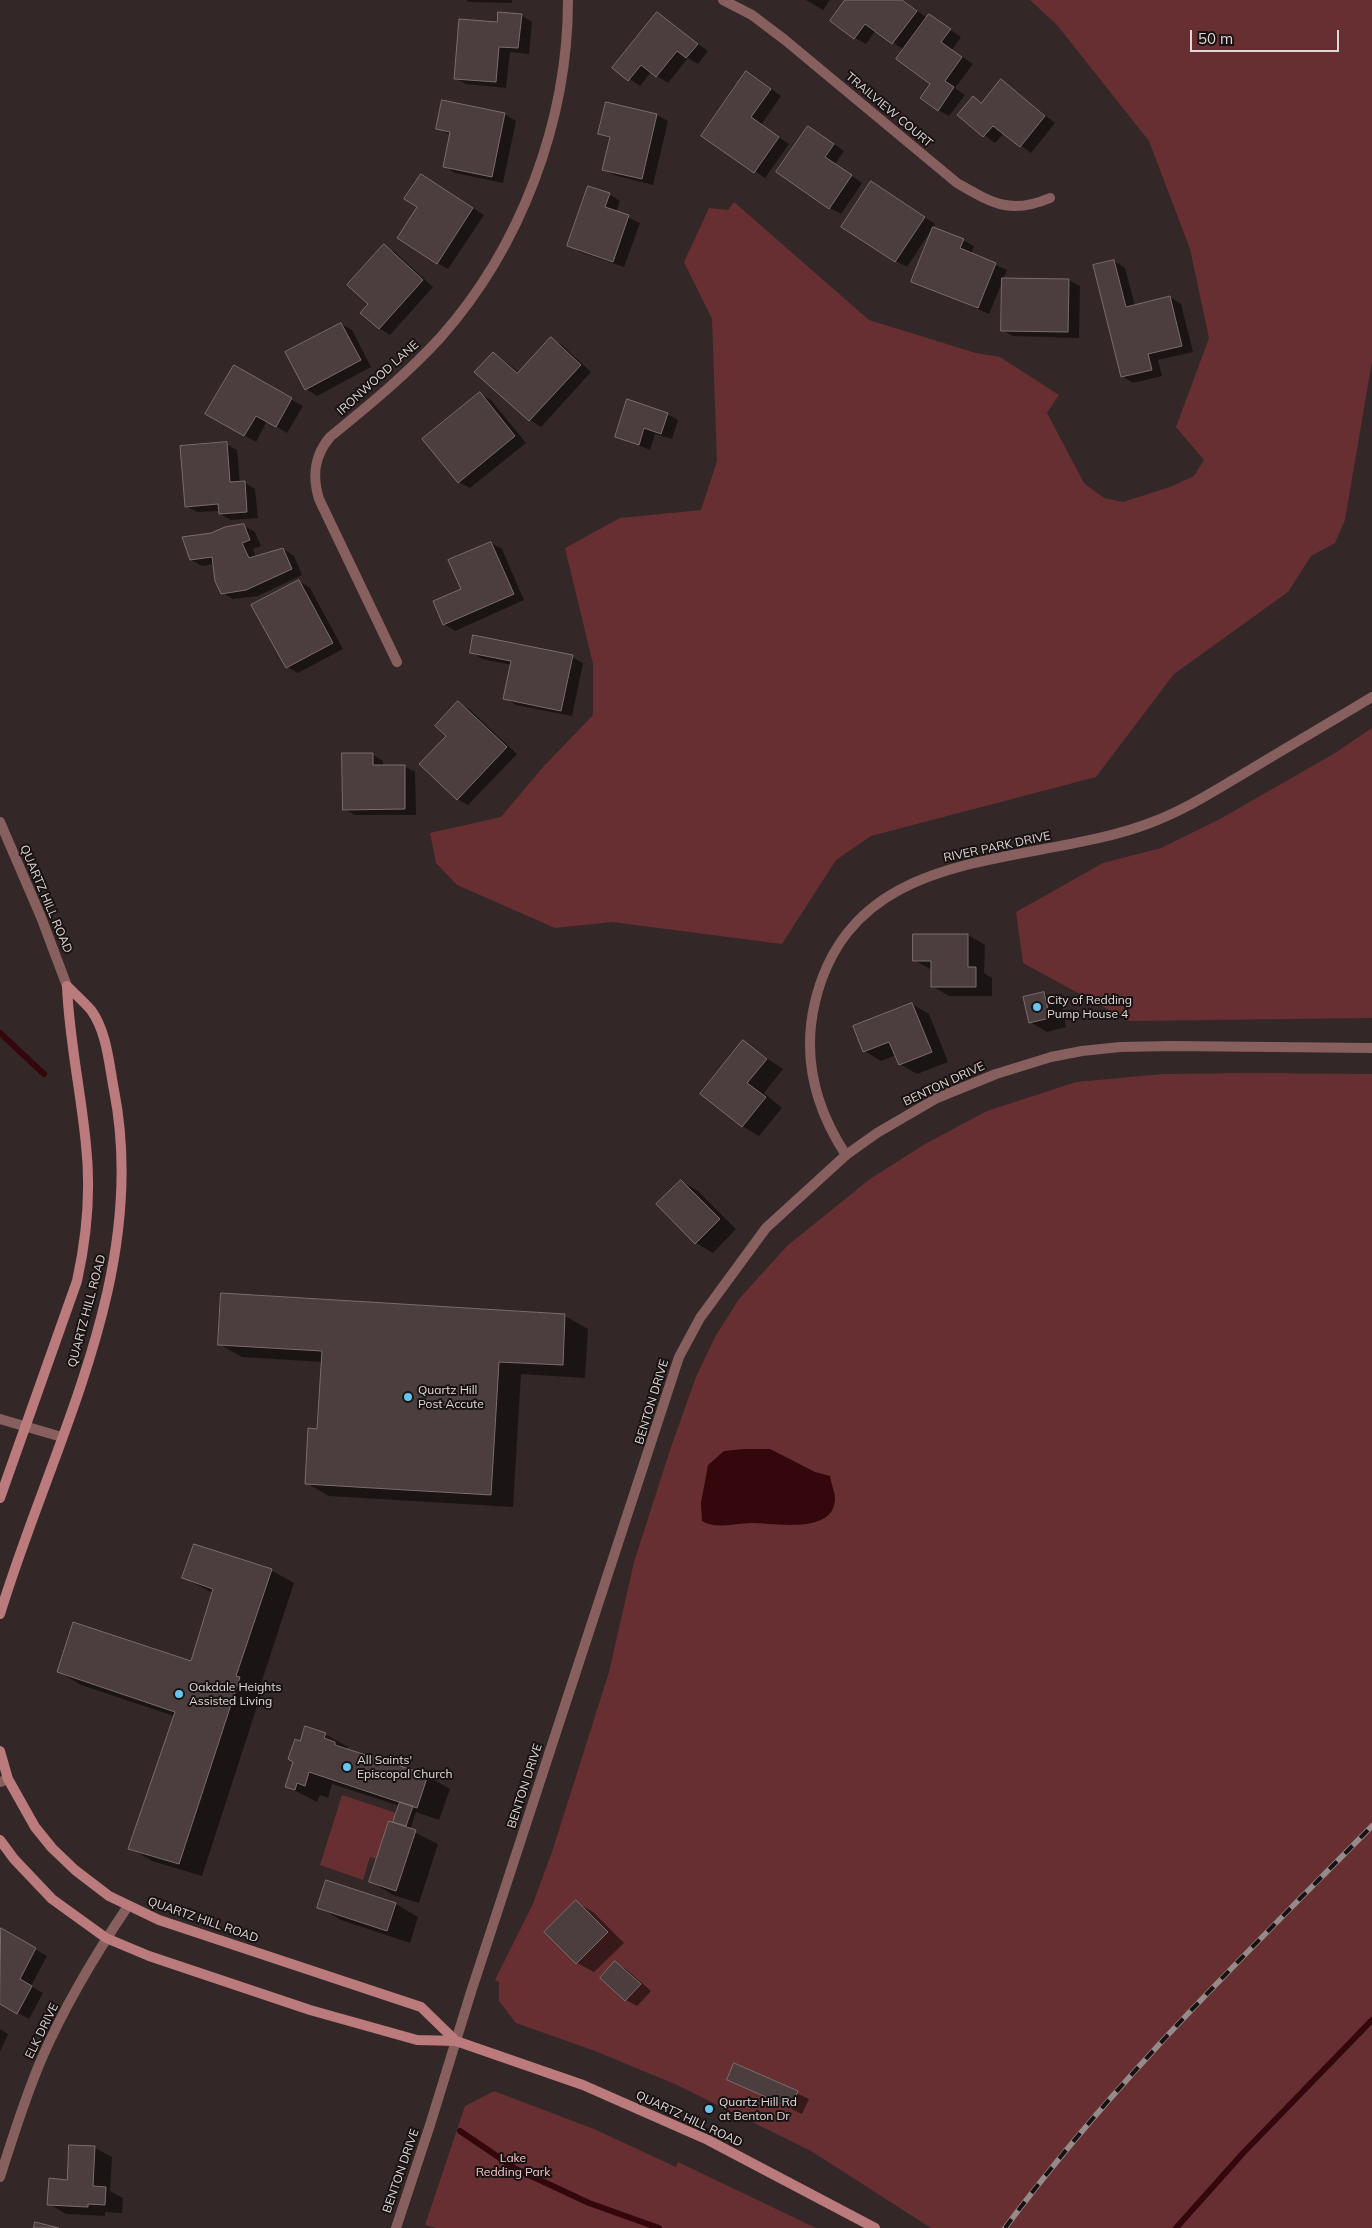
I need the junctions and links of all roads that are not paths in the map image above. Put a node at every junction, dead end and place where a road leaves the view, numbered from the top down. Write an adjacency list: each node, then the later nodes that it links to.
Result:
1 (568, 0): 4 (street, IRONWOOD LANE)
2 (723, 0): 3 (street, TRAILVIEW COURT)
3 (1050, 198)
4 (397, 662)
5 (1372, 697): 9 (street, RIVER PARK DRIVE)
6 (0, 822): 7 (street, QUARTZ HILL ROAD)
7 (67, 986): 11 (main road, QUARTZ HILL ROAD); 12 (main road, QUARTZ HILL ROAD)
8 (1372, 1048): 9 (street, BENTON DRIVE)
9 (846, 1154): 20 (street, BENTON DRIVE)
10 (0, 1419): 11 (street)
11 (24, 1426): 12 (street); 13 (main road, QUARTZ HILL ROAD)
12 (62, 1437): 14 (main road, QUARTZ HILL ROAD)
13 (0, 1498)
14 (0, 1614)
15 (0, 1752): 16 (main road, QUARTZ HILL ROAD)
16 (4, 1780): 18 (main road, QUARTZ HILL ROAD)
17 (0, 1840): 19 (main road, QUARTZ HILL ROAD)
18 (128, 1906): 19 (street, ELK DRIVE); 20 (main road, QUARTZ HILL ROAD)
19 (106, 1938): 20 (main road, QUARTZ HILL ROAD); 21 (street, ELK DRIVE)
20 (456, 2041): 22 (street, BENTON DRIVE); 23 (main road, QUARTZ HILL ROAD)
21 (0, 2177)
22 (396, 2228)
23 (875, 2228)

